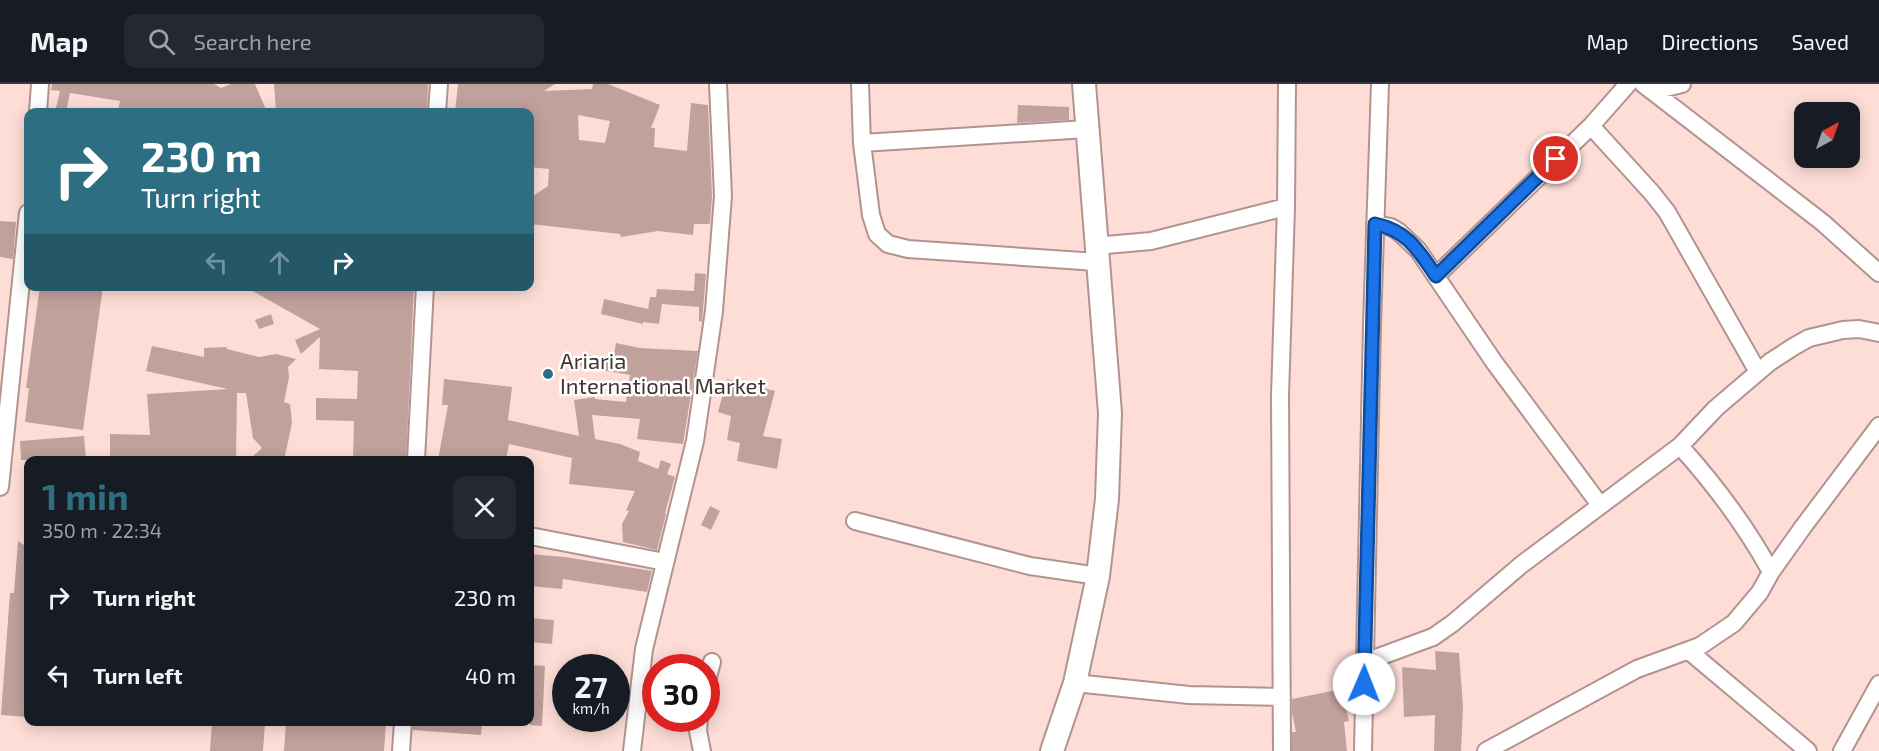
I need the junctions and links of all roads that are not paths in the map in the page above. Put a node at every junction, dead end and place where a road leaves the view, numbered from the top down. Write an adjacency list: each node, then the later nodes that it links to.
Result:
1 (40, 84): 11 (street)
2 (440, 84): 12 (street)
3 (718, 84): 32 (street)
4 (860, 84): 15 (street)
5 (1084, 84): 14 (main road)
6 (1287, 84): 16 (street)
7 (1380, 84): 17 (street)
8 (1628, 84): 13 (street)
9 (1680, 84): 10 (street)
10 (1648, 87): 20 (street)
11 (38, 108)
12 (438, 108)
13 (1591, 126): 21 (street); 24 (street)
14 (1087, 129): 15 (street); 19 (main road)
15 (862, 143): 19 (street)
16 (1286, 207): 19 (street); 39 (street)
17 (1375, 224): 21 (street); 36 (street)
18 (24, 252): 28 (street)
19 (1096, 254): 34 (main road)
20 (1879, 273)
21 (1436, 276): 29 (street)
22 (425, 291): 27 (street)
23 (1879, 333): 24 (street)
24 (1758, 372): 26 (street)
25 (1879, 426): 33 (street)
26 (1680, 446): 29 (street); 33 (street)
27 (416, 456)
28 (0, 487)
29 (1600, 505): 36 (street)
30 (855, 521): 34 (street)
31 (534, 537): 32 (street)
32 (665, 562): 43 (street)
33 (1771, 572): 35 (street)
34 (1098, 576): 37 (main road)
35 (1689, 651): 48 (street); 49 (street)
36 (1365, 662): 47 (street)
37 (1075, 683): 39 (street); 45 (main road)
38 (1879, 684): 50 (street)
39 (1282, 697): 46 (street)
40 (403, 726): 42 (street)
41 (698, 732): 44 (street)
42 (401, 751)
43 (632, 751)
44 (702, 751)
45 (1052, 751)
46 (1282, 751)
47 (1363, 751)
48 (1486, 751)
49 (1808, 751)
50 (1842, 751)

